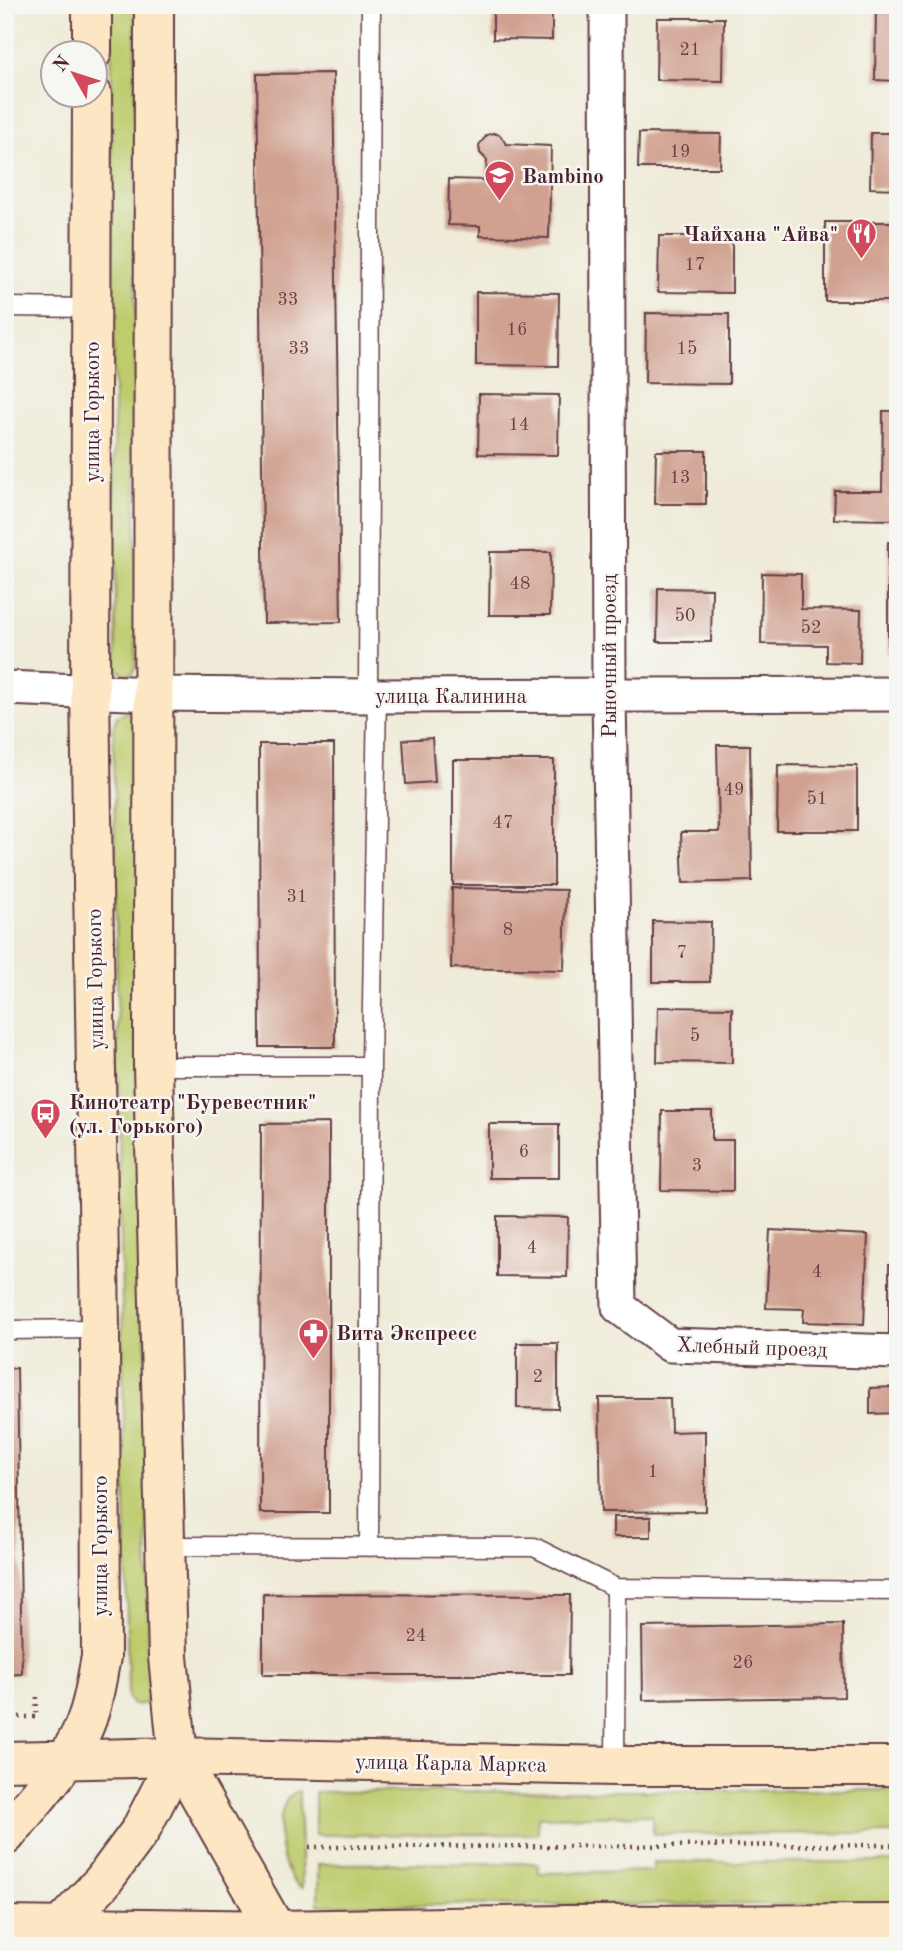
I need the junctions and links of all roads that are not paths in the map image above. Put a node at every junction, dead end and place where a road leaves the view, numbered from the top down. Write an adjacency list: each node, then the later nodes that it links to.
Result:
1 (92, 5): 5 (main road)
2 (154, 5): 11 (main road)
3 (371, 5): 14 (lane)
4 (607, 5): 13 (street, Рыночный проезд)
5 (92, 38)
6 (92, 108): 8 (main road, улица Горького)
7 (5, 307): 8 (lane)
8 (93, 308): 10 (main road, улица Горького)
9 (5, 688): 10 (street, улица Калинина)
10 (90, 690): 11 (street, улица Калинина); 19 (main road, улица Горького)
11 (154, 694): 14 (street, улица Калинина); 15 (main road)
12 (898, 694): 13 (street, улица Калинина)
13 (609, 695): 14 (street, улица Калинина); 17 (street, Рыночный проезд)
14 (373, 696): 16 (lane)
15 (153, 1066): 16 (lane); 21 (main road)
16 (370, 1066): 22 (lane)
17 (619, 1307): 20 (street, Хлебный проезд)
18 (5, 1329): 19 (lane)
19 (100, 1329): 26 (main road, улица Горького)
20 (898, 1352)
21 (166, 1546): 22 (lane); 25 (main road)
22 (369, 1548): 23 (lane)
23 (616, 1588): 24 (lane); 28 (lane)
24 (898, 1591)
25 (178, 1757): 26 (main road, улица Карла Маркса); 28 (main road, улица Карла Маркса); 33 (main road); 35 (main road)
26 (66, 1759): 27 (main road, улица Карла Маркса); 30 (main road, улица Горького)
27 (5, 1761)
28 (615, 1766): 29 (main road, улица Карла Маркса)
29 (898, 1766)
30 (5, 1836)
31 (898, 1924): 34 (main road)
32 (5, 1926): 33 (main road)
33 (60, 1927): 35 (main road)
34 (565, 1936): 35 (main road)
35 (276, 1938)

